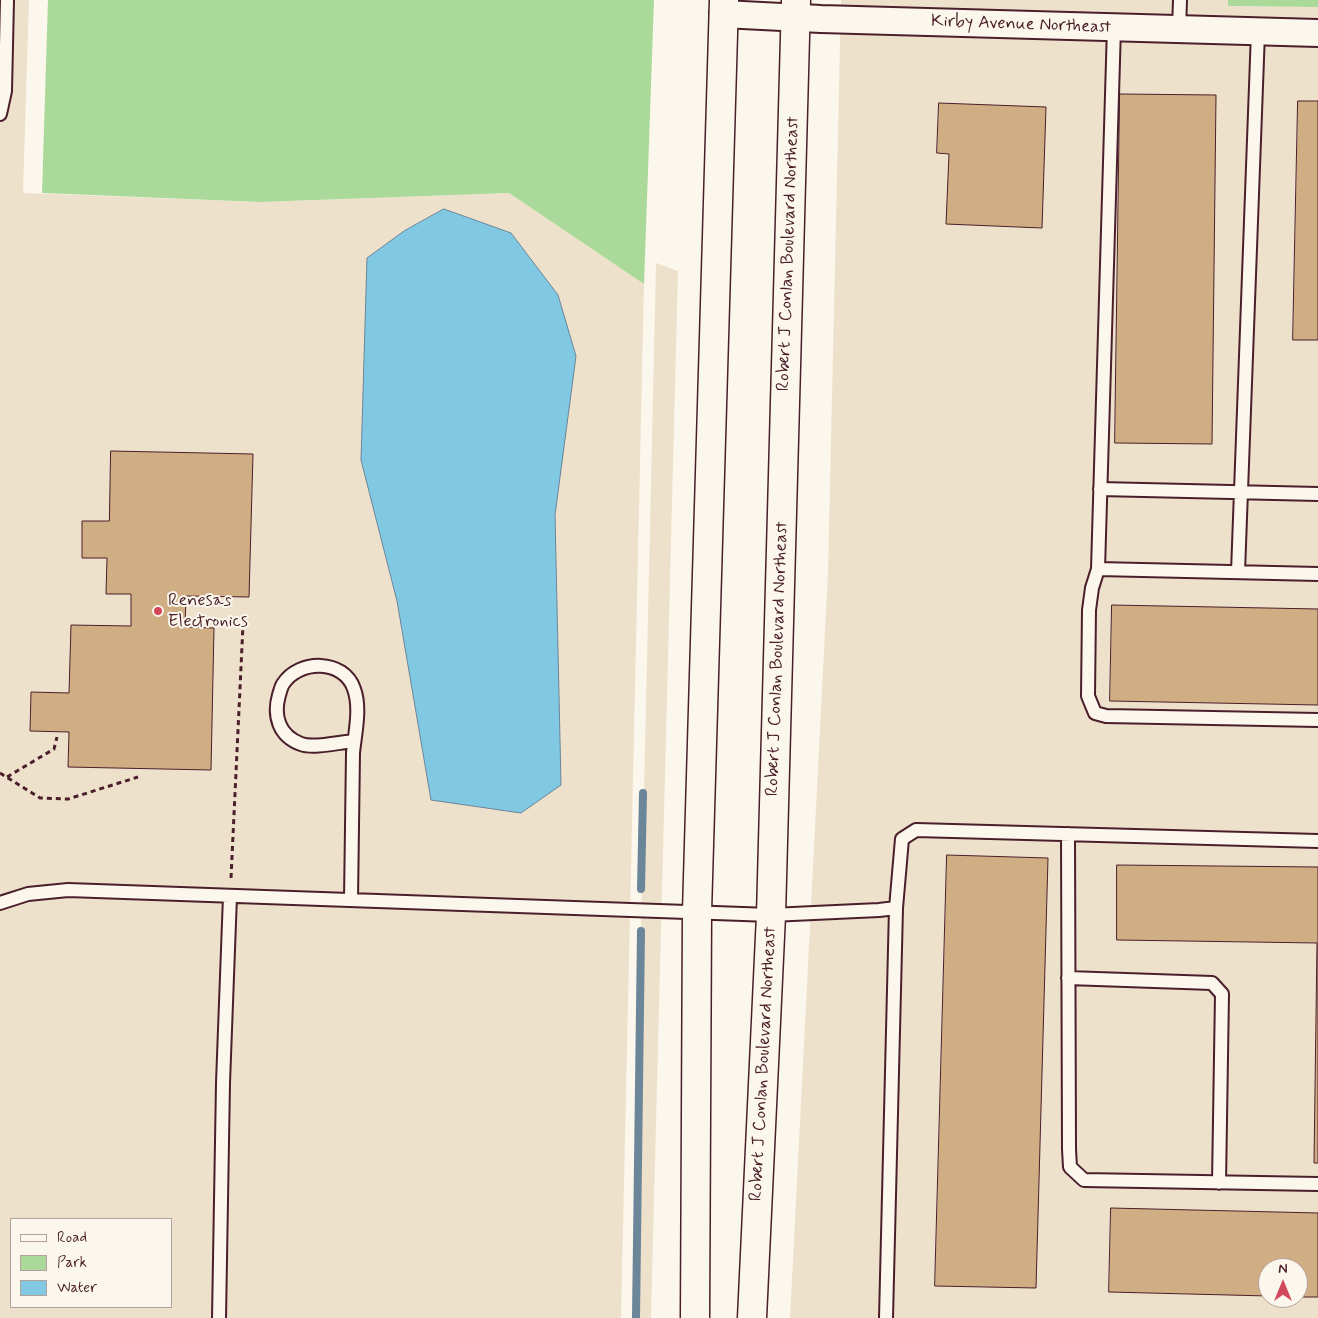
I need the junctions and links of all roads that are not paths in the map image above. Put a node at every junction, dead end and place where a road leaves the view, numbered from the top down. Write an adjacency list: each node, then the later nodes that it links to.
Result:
1 (7, 0): 9 (lane)
2 (1180, 0): 6 (lane)
3 (724, 7): 4 (street, Kirby Avenue Northeast); 24 (main road)
4 (796, 9): 5 (street, Kirby Avenue Northeast); 25 (main road, Robert J Conlan Boulevard Northeast)
5 (1114, 27): 6 (street, Kirby Avenue Northeast); 10 (lane)
6 (1179, 29): 7 (street, Kirby Avenue Northeast)
7 (1258, 32): 8 (street, Kirby Avenue Northeast); 11 (lane)
8 (1318, 33)
9 (0, 114)
10 (1100, 489): 11 (lane); 13 (lane)
11 (1241, 492): 12 (lane); 14 (lane)
12 (1318, 494)
13 (1098, 569): 14 (lane); 16 (lane)
14 (1238, 572): 15 (lane)
15 (1318, 574)
16 (1318, 720)
17 (354, 741): 17 (lane); 21 (lane)
18 (1068, 834): 19 (lane); 23 (lane); 26 (lane)
19 (1318, 841)
20 (230, 896): 21 (lane); 22 (lane); 29 (lane)
21 (351, 900): 24 (lane)
22 (0, 903)
23 (896, 908): 25 (lane); 32 (lane)
24 (697, 912): 25 (lane); 30 (main road)
25 (771, 915): 31 (main road, Robert J Conlan Boulevard Northeast)
26 (1068, 978): 27 (lane); 27 (lane)
27 (1219, 1183): 28 (lane)
28 (1318, 1184)
29 (219, 1318)
30 (695, 1318)
31 (752, 1318)
32 (886, 1318)

